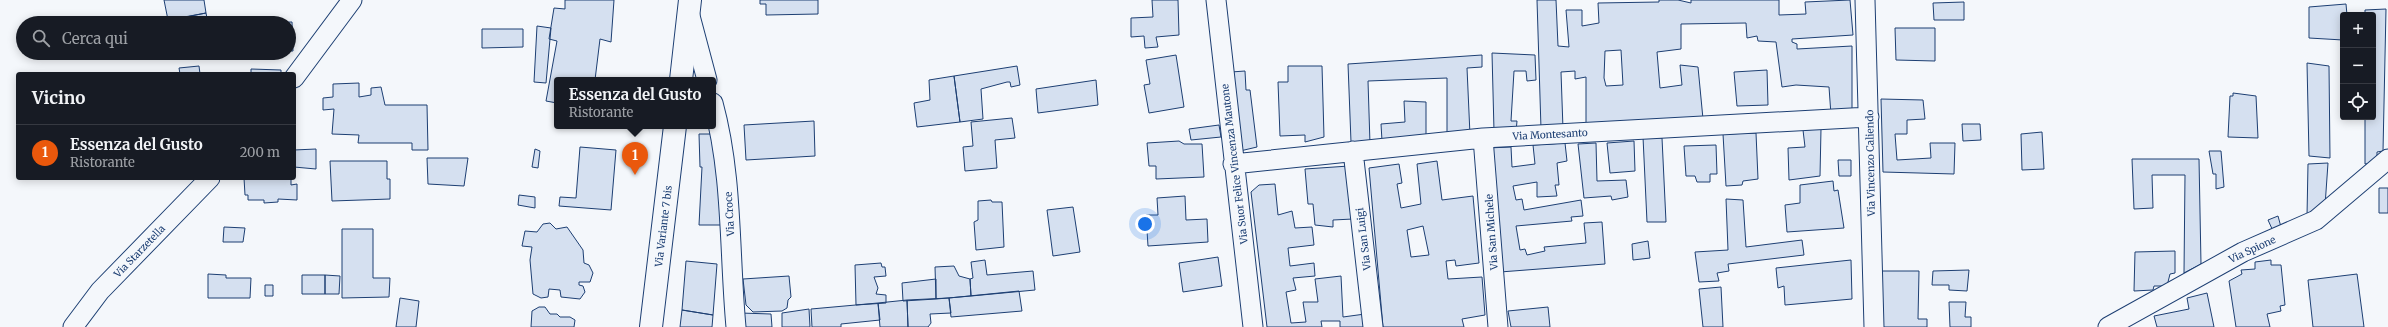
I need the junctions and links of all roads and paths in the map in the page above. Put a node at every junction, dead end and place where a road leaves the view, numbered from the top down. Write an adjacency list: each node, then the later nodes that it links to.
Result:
1 (352, 0): 5 (street)
2 (1216, 0): 14 (street, Via Suor Felice Vincenza Mautone)
3 (1865, 0): 9 (street, Via Vincenzo Caliendo)
4 (689, 7): 6 (main road); 7 (street)
5 (296, 75)
6 (681, 77)
7 (706, 77)
8 (716, 113): 18 (street, Via Croce)
9 (1868, 117): 11 (street, Via Montesanto); 22 (street, Via Vincenzo Caliendo)
10 (675, 129): 17 (main road, Via Variante 7 bis)
11 (1484, 138): 12 (street, Via Montesanto); 21 (street, Via San Michele)
12 (1353, 151): 14 (street, Via Montesanto); 20 (street, Via San Luigi)
13 (2388, 159): 23 (street, Via Spione)
14 (1233, 164): 19 (street, Via Suor Felice Vincenza Mautone)
15 (208, 180): 16 (street, Via Starzetella)
16 (73, 327)
17 (651, 327)
18 (736, 327)
19 (1253, 327)
20 (1373, 327)
21 (1498, 327)
22 (1874, 327)
23 (2108, 327)

